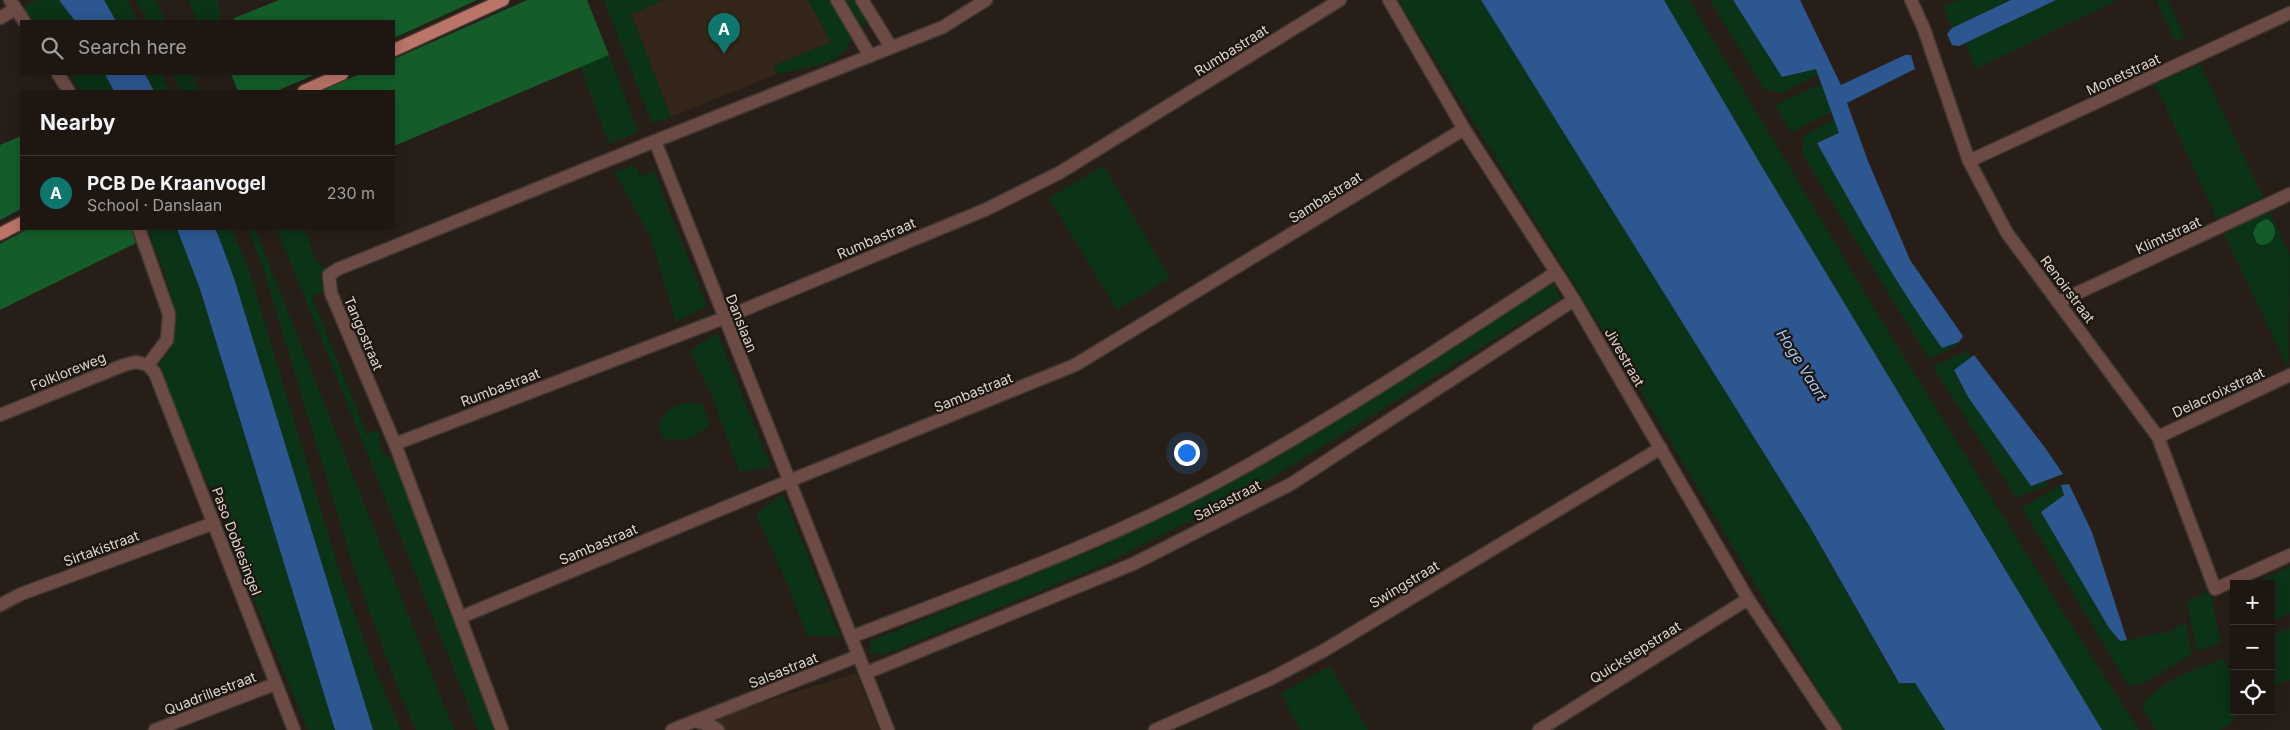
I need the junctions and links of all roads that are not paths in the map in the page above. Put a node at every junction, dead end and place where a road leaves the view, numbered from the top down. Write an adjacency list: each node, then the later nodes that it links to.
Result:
1 (502, 0): 13 (main road)
2 (837, 0): 14 (street)
3 (862, 0): 12 (street)
4 (986, 0): 12 (street)
5 (1340, 0): 29 (street, Rumbastraat)
6 (1389, 0): 19 (street, Jivestraat)
7 (1910, 0): 21 (street, Renoirstraat)
8 (11, 5): 10 (street); 11 (street)
9 (2290, 13): 21 (street, Monetstraat)
10 (0, 18)
11 (23, 20)
12 (891, 47): 14 (street)
13 (395, 50)
14 (870, 56): 20 (street)
15 (59, 75): 17 (street)
16 (340, 75): 18 (main road)
17 (68, 90)
18 (306, 90)
19 (1464, 129): 26 (street, Jivestraat); 36 (street, Sambastraat)
20 (655, 141): 29 (street, Danslaan); 34 (street, Tangostraat)
21 (1969, 162): 28 (street, Renoirstraat)
22 (2290, 194): 28 (street, Klimtstraat)
23 (20, 224): 25 (main road)
24 (139, 230): 30 (street)
25 (0, 234)
26 (1555, 273): 27 (street, Jivestraat); 42 (street, Salsastraat)
27 (1574, 300): 35 (street, Jivestraat); 44 (street, Salsastraat)
28 (2058, 302): 33 (street, Renoirstraat)
29 (724, 318): 34 (street, Rumbastraat); 36 (street, Danslaan)
30 (148, 366): 32 (street, Folkloreweg); 37 (street, Paso Doblesingel)
31 (2290, 375): 33 (street, Delacroixstraat)
32 (0, 415)
33 (2158, 436): 38 (street, Renoirstraat)
34 (394, 444): 41 (street, Tangostraat)
35 (1661, 448): 39 (street, Jivestraat); 55 (street, Swingstraat)
36 (789, 481): 41 (street, Sambastraat); 42 (street, Danslaan)
37 (214, 523): 40 (street, Sirtakistraat); 45 (street, Paso Doblesingel)
38 (2290, 555)
39 (1748, 599): 56 (street, Quickstepstraat); 57 (street, Jivestraat)
40 (0, 605)
41 (461, 617): 50 (street, Tangostraat)
42 (851, 637): 43 (street, Danslaan)
43 (858, 656): 44 (street, Danslaan); 46 (street, Salsastraat)
44 (866, 673): 54 (street, Danslaan)
45 (276, 684): 48 (street, Quadrillestraat); 49 (street, Paso Doblesingel)
46 (718, 712): 47 (street, Salsastraat); 53 (street)
47 (695, 721): 51 (street, Salsastraat); 52 (street)
48 (155, 730)
49 (294, 730)
50 (502, 730)
51 (672, 730)
52 (718, 730)
53 (722, 730)
54 (888, 730)
55 (1155, 730)
56 (1539, 730)
57 (1834, 730)

